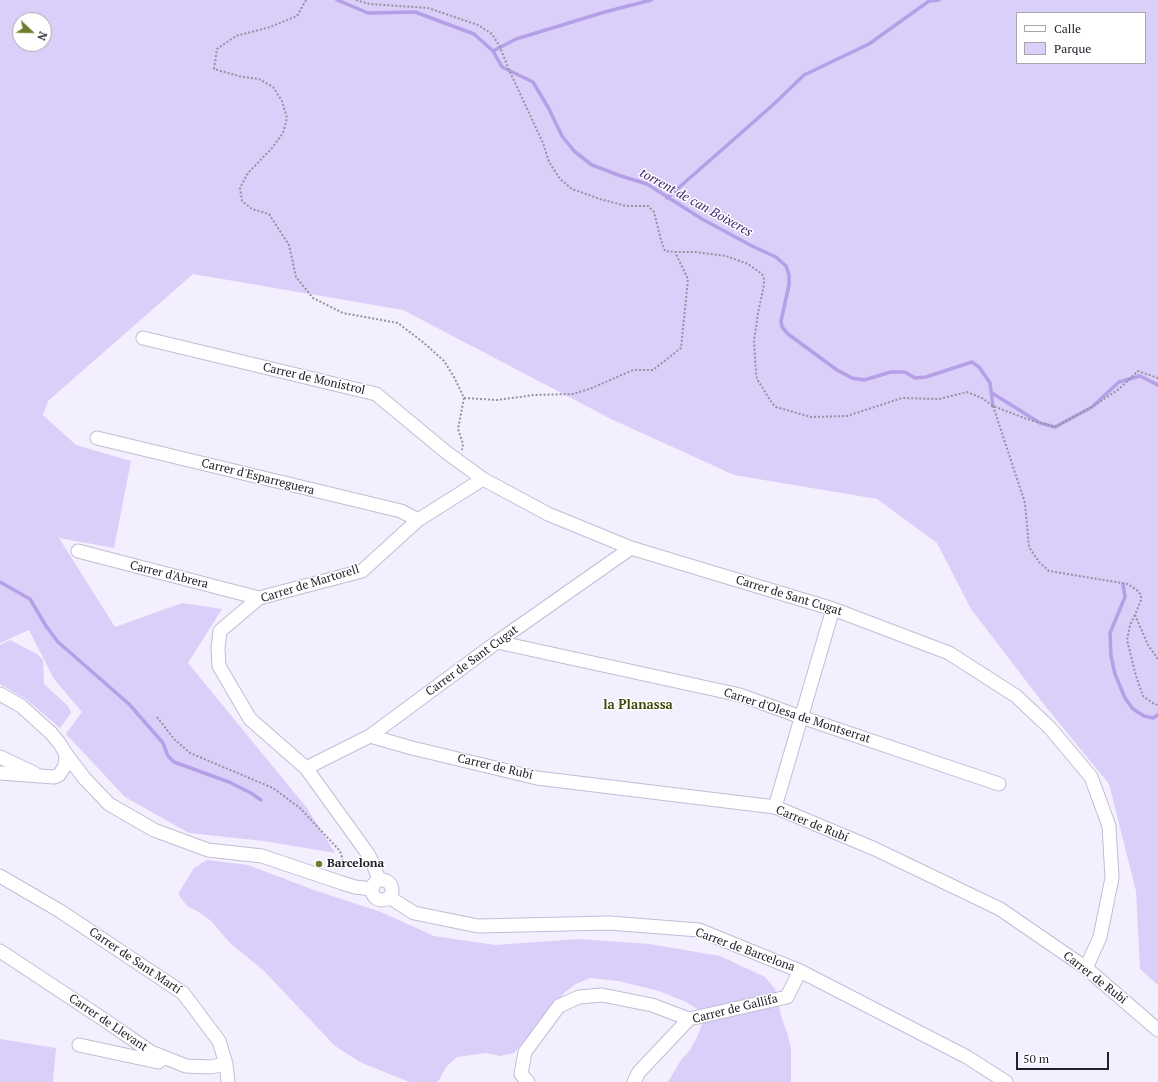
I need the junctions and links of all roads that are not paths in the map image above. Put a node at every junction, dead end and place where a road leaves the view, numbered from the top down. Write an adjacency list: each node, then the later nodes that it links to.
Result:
1 (143, 338): 3 (street, Carrer de Monistrol)
2 (97, 438): 4 (street, Carrer d'Esparreguera)
3 (483, 479): 4 (street, Carrer de Martorell); 5 (street)
4 (418, 520): 7 (street, Carrer de Martorell)
5 (631, 548): 8 (street, Carrer de Sant Cugat); 9 (street, Carrer de Sant Cugat)
6 (78, 551): 7 (street, Carrer d'Abrera)
7 (259, 598): 15 (street, Carrer de Martorell)
8 (833, 609): 11 (street); 25 (street, Carrer de Sant Cugat)
9 (497, 642): 11 (street, Carrer d'Olesa de Montserrat); 12 (street, Carrer de Sant Cugat)
10 (0, 694): 13 (street)
11 (801, 717): 20 (street, Carrer d'Olesa de Montserrat); 21 (street)
12 (370, 736): 15 (street, Carrer de Sant Cugat); 21 (street, Carrer de Rubí)
13 (66, 754): 17 (street); 19 (street)
14 (0, 757): 18 (street)
15 (306, 768): 23 (street)
16 (0, 773): 18 (street)
17 (59, 775): 18 (street); 19 (street)
18 (42, 777)
19 (85, 779): 23 (street)
20 (998, 784)
21 (775, 807): 25 (street, Carrer de Rubí)
22 (0, 876): 31 (street, Carrer de Sant Martí)
23 (375, 885): 26 (street, Carrer de Barcelona)
24 (0, 951): 30 (street, Carrer de Llevant)
25 (1086, 968): 28 (street, Carrer de Rubí)
26 (800, 971): 27 (street, Carrer de Gallifa); 35 (street, Carrer de Barcelona)
27 (689, 1019): 33 (street); 34 (street, Carrer de Gallifa)
28 (1158, 1030)
29 (79, 1046): 30 (street)
30 (164, 1057): 31 (street, Carrer de Llevant)
31 (226, 1064): 32 (street, Carrer de Sant Martí)
32 (228, 1082)
33 (528, 1082)
34 (634, 1082)
35 (1006, 1082)

